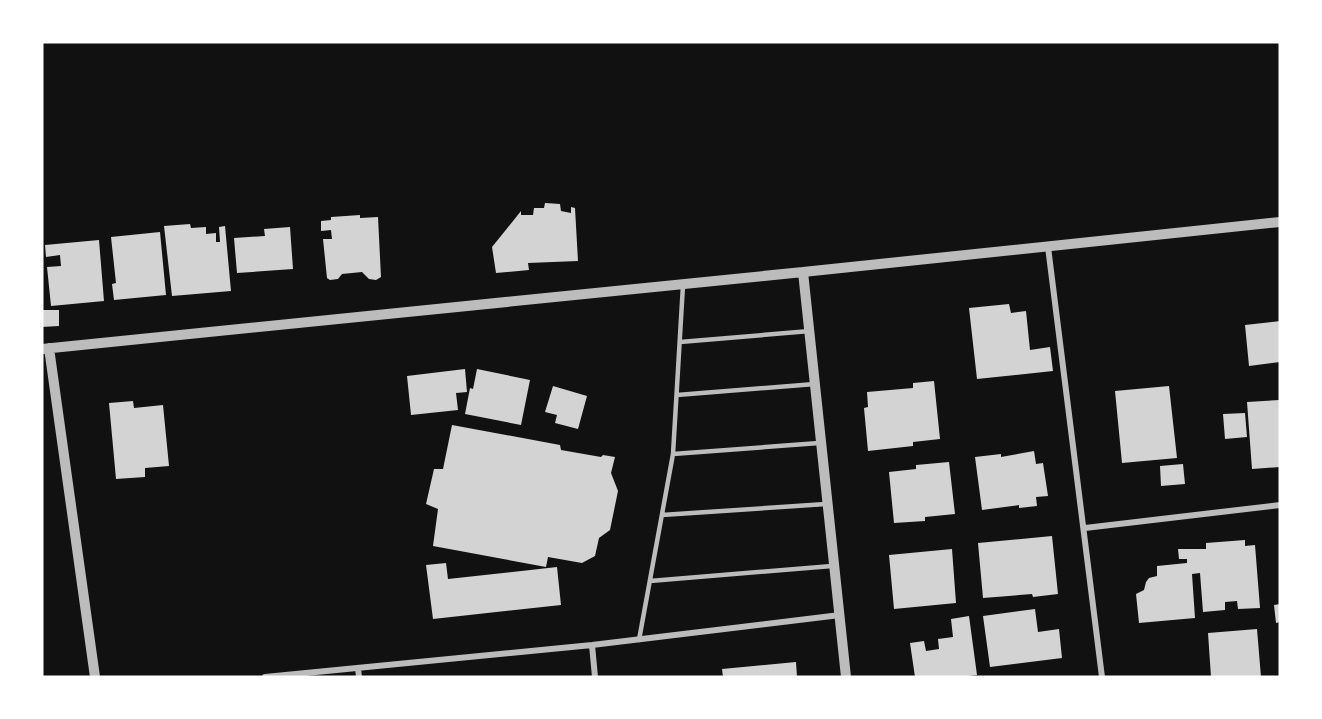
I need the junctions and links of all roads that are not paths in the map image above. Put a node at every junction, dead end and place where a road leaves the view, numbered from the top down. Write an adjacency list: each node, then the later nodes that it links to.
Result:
1 (1280, 222): 2 (street)
2 (1048, 247): 3 (street); 15 (street)
3 (803, 272): 4 (street); 5 (street)
4 (683, 285): 6 (lane); 7 (street)
5 (810, 331): 6 (lane); 8 (street)
6 (680, 342): 9 (lane)
7 (46, 348): 22 (street)
8 (815, 384): 9 (lane); 10 (street)
9 (677, 395): 11 (lane)
10 (822, 443): 11 (lane); 12 (street)
11 (674, 454): 14 (lane)
12 (828, 504): 14 (lane); 16 (street)
13 (1280, 505): 15 (street)
14 (662, 515): 17 (lane)
15 (1084, 528): 27 (street)
16 (835, 566): 17 (lane); 18 (street)
17 (650, 581): 19 (lane)
18 (840, 615): 19 (street); 26 (street)
19 (639, 640): 20 (street)
20 (592, 645): 21 (street); 25 (street)
21 (358, 668): 23 (street); 24 (street)
22 (95, 677)
23 (265, 677)
24 (359, 677)
25 (595, 677)
26 (846, 677)
27 (1102, 677)

